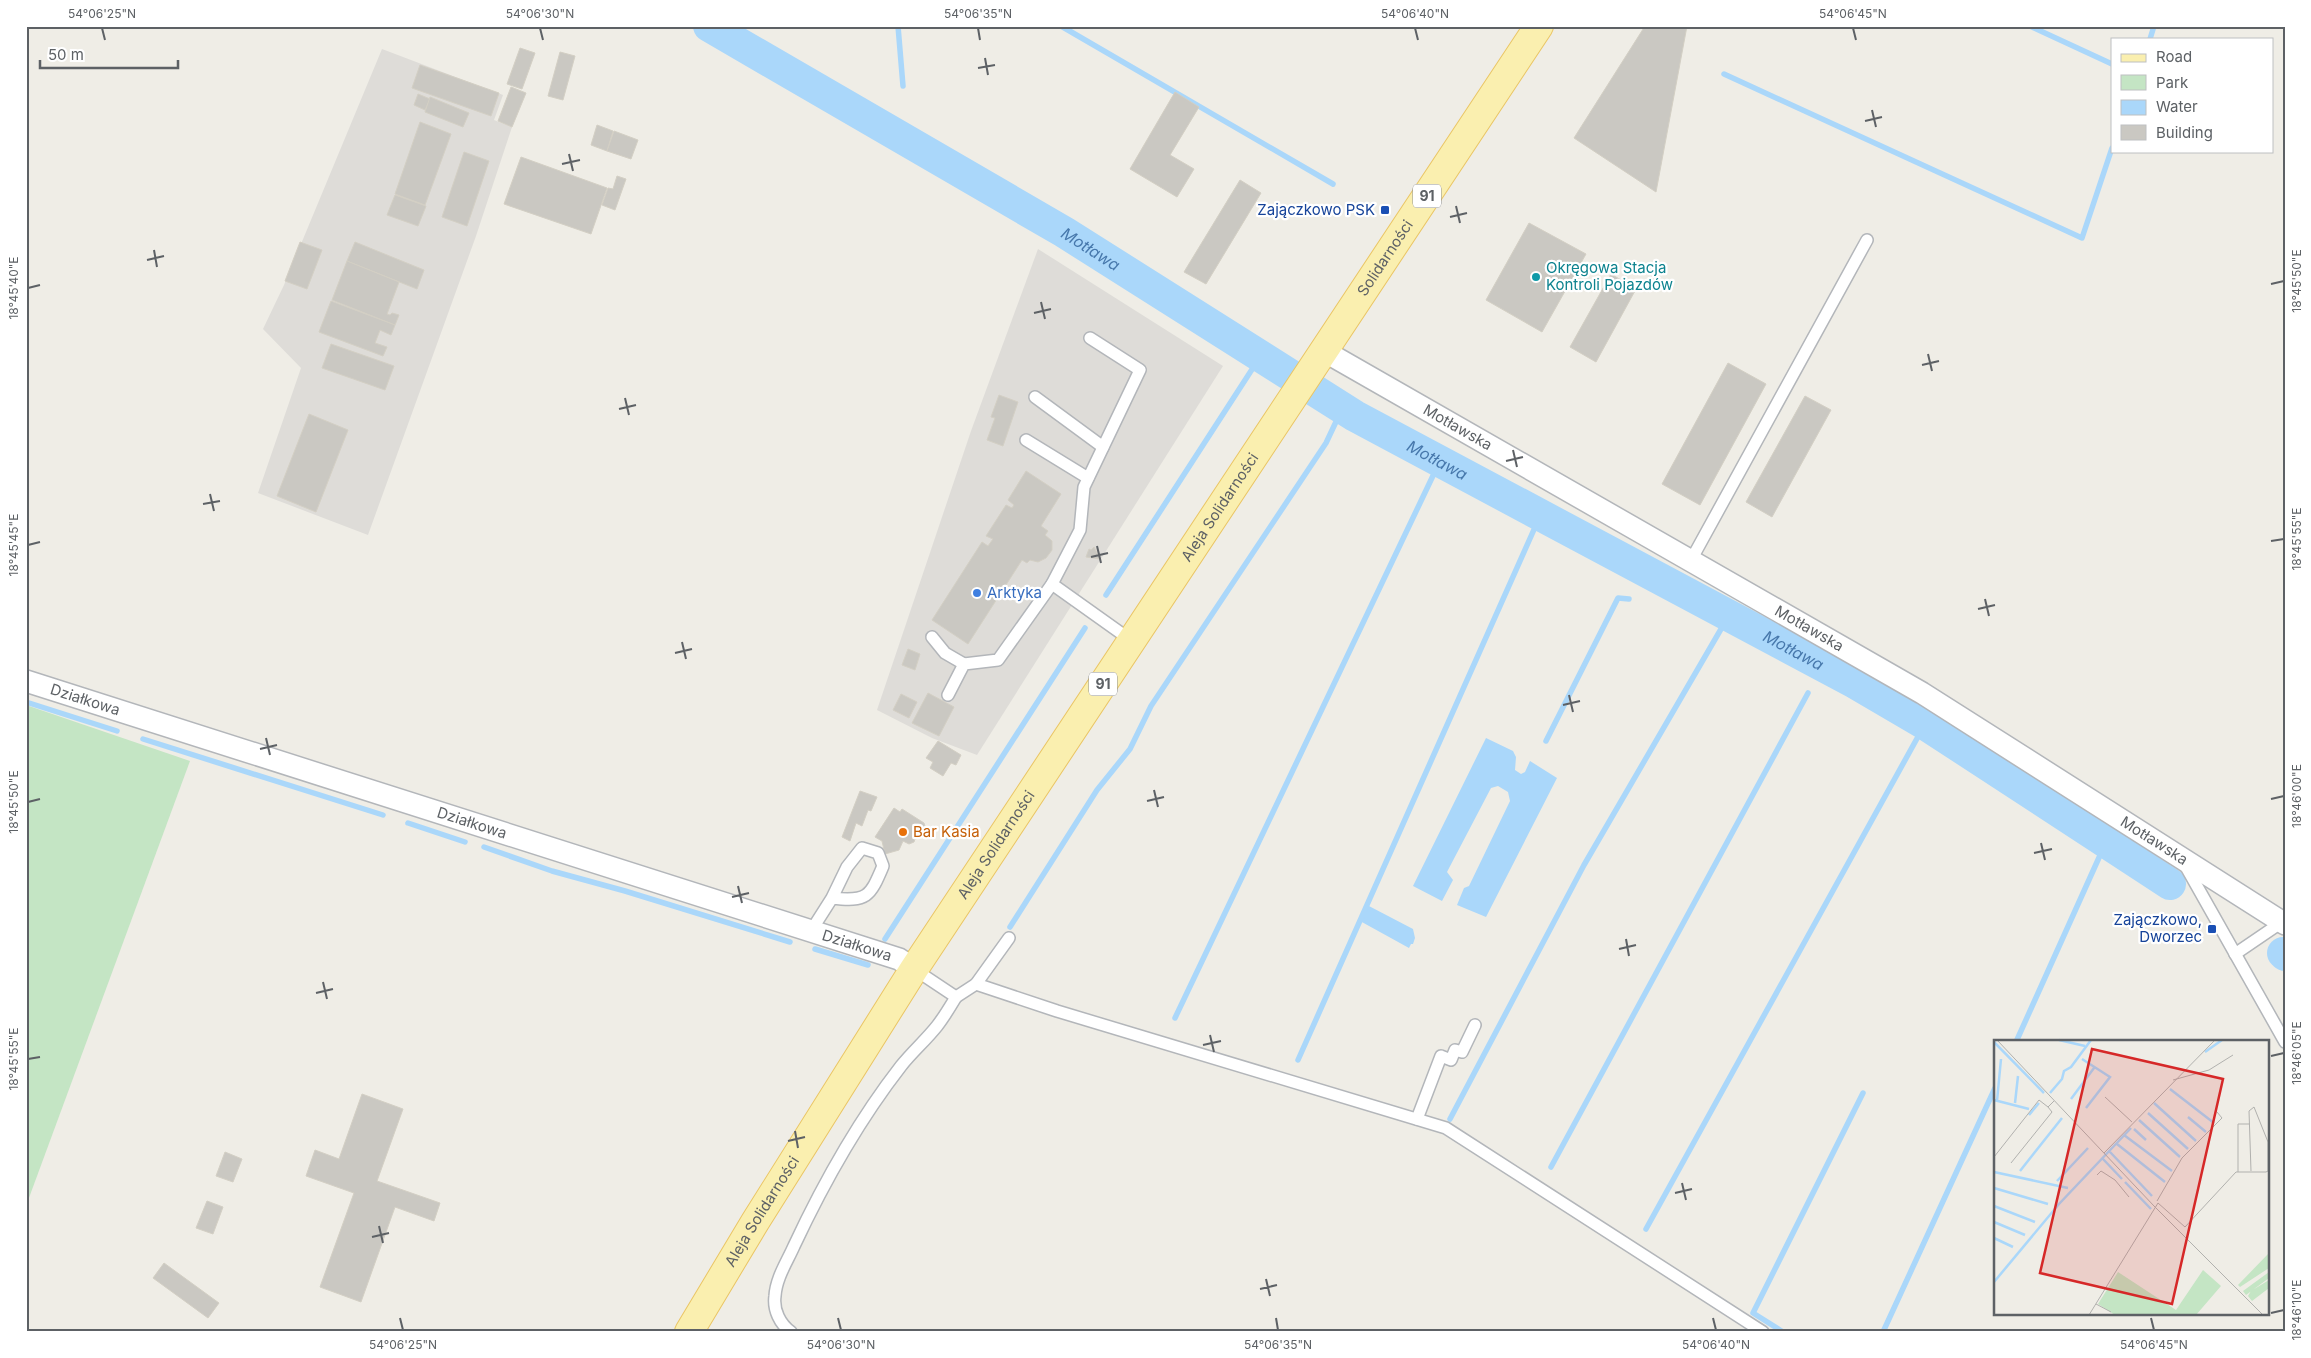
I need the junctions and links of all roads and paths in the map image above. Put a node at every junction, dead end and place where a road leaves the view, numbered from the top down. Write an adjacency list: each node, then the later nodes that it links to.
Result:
1 (1539, 26): 4 (main road, Solidarności / 91)
2 (1866, 240): 9 (lane)
3 (1090, 338): 7 (lane)
4 (1319, 358): 9 (street, Motławska); 12 (main road, Aleja Solidarności / 91)
5 (1035, 397): 7 (lane)
6 (1026, 440): 8 (lane)
7 (1103, 447): 8 (lane)
8 (1088, 478): 10 (lane)
9 (1690, 562): 16 (street, Motławska)
10 (1052, 584): 12 (lane); 13 (lane)
11 (932, 637): 13 (lane)
12 (1132, 641): 22 (main road, Aleja Solidarności / 91)
13 (964, 664): 15 (lane)
14 (26, 681): 19 (street, Działkowa)
15 (948, 695)
16 (2181, 858): 18 (street, Motławska); 21 (lane)
17 (832, 898): 17 (lane); 19 (lane)
18 (2283, 923): 21 (lane)
19 (811, 931): 22 (street, Działkowa)
20 (1009, 938): 23 (lane)
21 (2235, 954): 26 (lane)
22 (914, 969): 24 (lane); 28 (main road, Aleja Solidarności / 91)
23 (976, 984): 24 (lane); 27 (lane)
24 (956, 997): 29 (lane)
25 (1475, 1025): 27 (lane)
26 (2285, 1042)
27 (1417, 1119): 30 (lane)
28 (689, 1332)
29 (791, 1332)
30 (1763, 1332)

